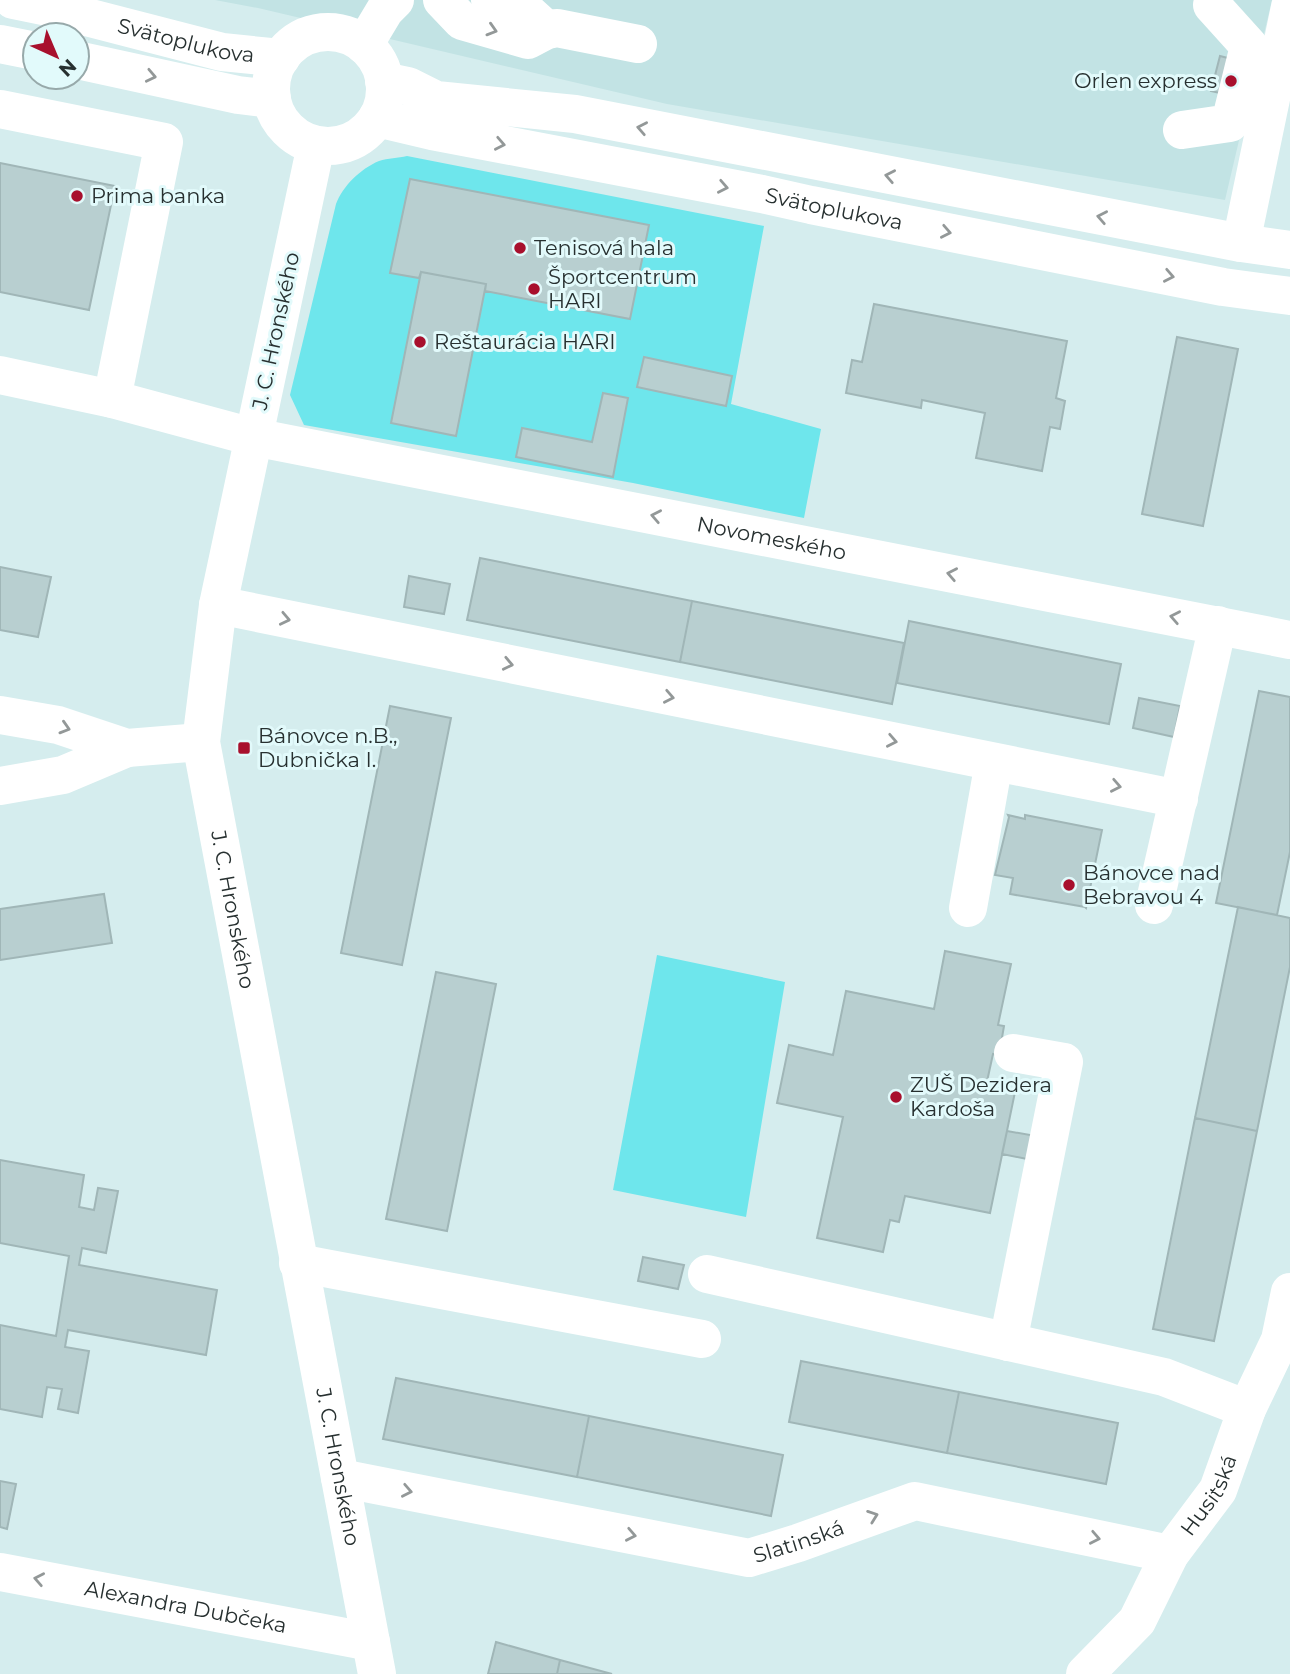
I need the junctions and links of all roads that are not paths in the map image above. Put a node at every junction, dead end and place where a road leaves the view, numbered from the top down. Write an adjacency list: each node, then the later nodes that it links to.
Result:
1 (13, 0): 6 (street, Svätoplukova)
2 (337, 0): 10 (street)
3 (395, 0): 13 (street)
4 (442, 0): 9 (street, one-way to 9)
5 (489, 0): 9 (street)
6 (52, 4): 15 (street, Svätoplukova)
7 (1290, 7): 23 (street)
8 (1222, 16): 21 (street)
9 (556, 19): 12 (street)
10 (318, 33): 13 (street); 15 (street)
11 (0, 44): 14 (street)
12 (638, 44)
13 (364, 45): 17 (street)
14 (21, 48)
15 (281, 58): 18 (street)
16 (91, 63): 18 (street, Svätoplukova, one-way to 18)
17 (384, 80): 20 (street); 23 (street, Svätoplukova, one-way to 17)
18 (272, 99): 22 (street)
19 (0, 109): 27 (street)
20 (377, 118): 22 (street); 25 (street, Svätoplukova, one-way to 25)
21 (1195, 128)
22 (316, 145): 28 (street, J. C. Hronského)
23 (1241, 243): 24 (street, Svätoplukova)
24 (1290, 250)
25 (1290, 296)
26 (0, 375): 27 (street, Novomeského)
27 (112, 399): 28 (street, Novomeského)
28 (253, 437): 29 (street, J. C. Hronského); 30 (street, Novomeského, one-way to 28)
29 (218, 605): 33 (street, J. C. Hronského); 35 (street, one-way to 35)
30 (1218, 625): 31 (street, Novomeského); 37 (street)
31 (1290, 640)
32 (0, 715): 34 (street, one-way to 34)
33 (201, 742): 34 (street); 41 (street, J. C. Hronského)
34 (127, 748): 36 (street)
35 (994, 762): 37 (street, one-way to 37); 39 (street)
36 (0, 786)
37 (1179, 799): 38 (street)
38 (1154, 905)
39 (968, 908)
40 (1013, 1053): 45 (street)
41 (298, 1262): 44 (street); 47 (street, J. C. Hronského)
42 (707, 1275): 45 (street)
43 (1290, 1292): 46 (street, Husitská)
44 (702, 1339)
45 (1008, 1342): 46 (street)
46 (1247, 1409): 48 (street, Husitská)
47 (340, 1478): 48 (street, Slatinská, one-way to 48); 50 (street, J. C. Hronského)
48 (1170, 1555): 51 (street, Husitská)
49 (0, 1572): 50 (street, Alexandra Dubčeka, one-way to 49)
50 (374, 1658)
51 (1085, 1674)

